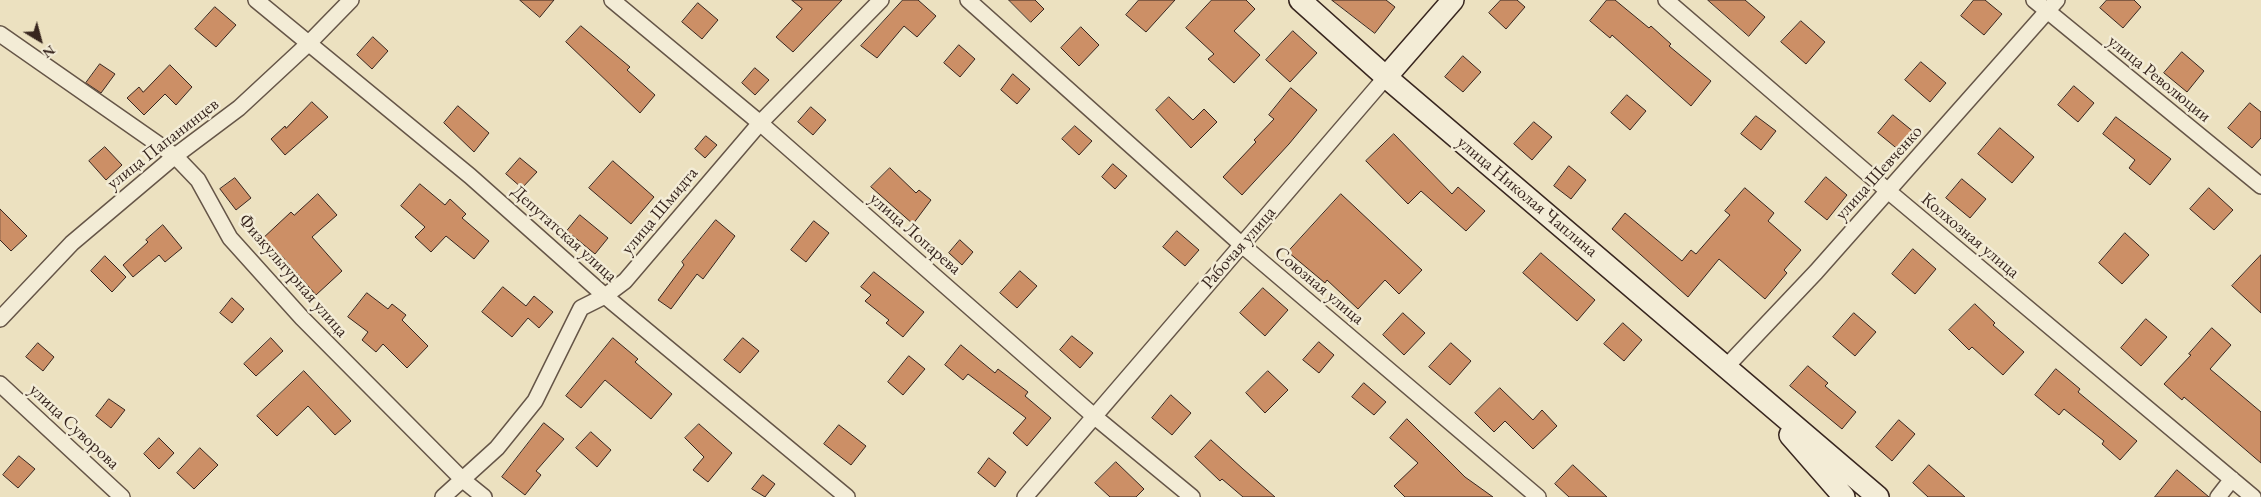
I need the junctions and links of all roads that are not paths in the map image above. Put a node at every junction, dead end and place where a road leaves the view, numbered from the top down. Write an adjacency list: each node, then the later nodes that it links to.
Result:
1 (256, 0): 12 (street, Депутатская улица)
2 (351, 0): 12 (street, улица Папанинцев)
3 (612, 0): 14 (street, улица Лопарева)
4 (880, 0): 14 (street, улица Шмидта)
5 (968, 0): 18 (street, Союзная улица)
6 (1300, 0): 13 (street, улица Николая Чаплина)
7 (1453, 0): 13 (street, Рабочая улица)
8 (1666, 0): 17 (street, Колхозная улица)
9 (2034, 0): 10 (street, улица Революции)
10 (2052, 6): 16 (street, улица Революции); 17 (street, улица Шевченко)
11 (0, 34): 15 (street, Физкультурная улица)
12 (308, 44): 15 (street, улица Папанинцев); 19 (street, Депутатская улица)
13 (1386, 77): 18 (street, Рабочая улица); 21 (street, улица Николая Чаплина)
14 (760, 123): 19 (street, улица Шмидта); 24 (street, улица Лопарева)
15 (175, 156): 20 (street, улица Папанинцев); 25 (street, Физкультурная улица)
16 (2261, 186)
17 (1888, 191): 21 (street, улица Шевченко); 26 (street, Колхозная улица)
18 (1242, 245): 24 (street, Рабочая улица); 33 (street, Союзная улица)
19 (605, 296): 25 (street, улица Шмидта); 30 (street, Депутатская улица)
20 (0, 320)
21 (1726, 367): 23 (street, улица Николая Чаплина)
22 (0, 384): 27 (street, улица Суворова)
23 (1755, 393): 34 (street); 35 (street)
24 (1095, 417): 31 (street, Рабочая улица); 32 (street, улица Лопарева)
25 (463, 480): 28 (street, улица Шмидта); 29 (street, Физкультурная улица)
26 (2232, 480): 36 (street); 37 (street, Колхозная улица)
27 (122, 497)
28 (443, 497)
29 (484, 497)
30 (847, 497)
31 (1025, 497)
32 (1192, 497)
33 (1538, 497)
34 (1844, 497)
35 (1878, 497)
36 (2218, 497)
37 (2252, 497)

